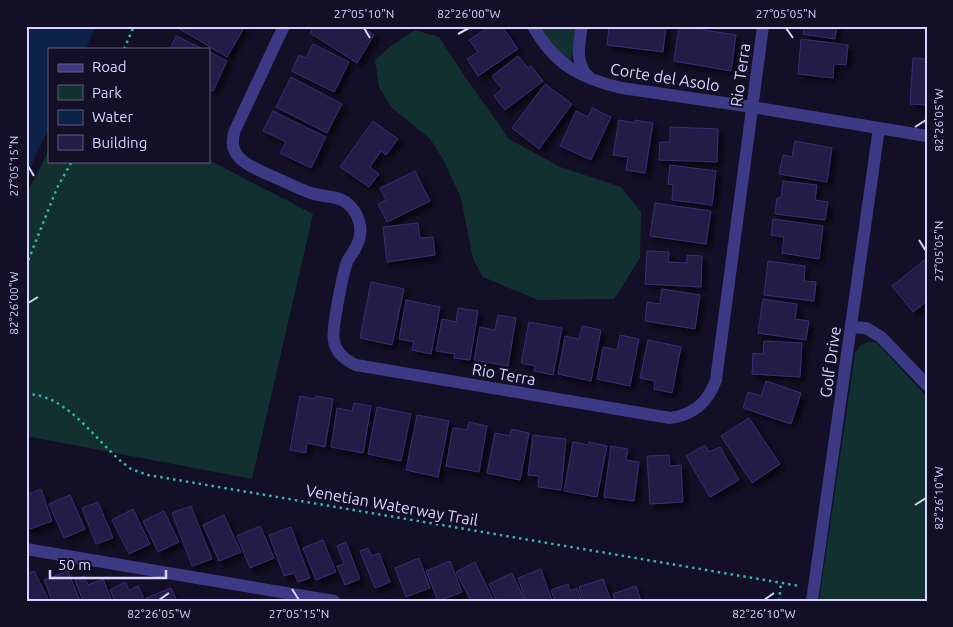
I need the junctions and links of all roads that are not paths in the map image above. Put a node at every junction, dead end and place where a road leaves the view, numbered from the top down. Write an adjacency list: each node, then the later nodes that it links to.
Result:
1 (284, 26): 6 (street, Rio Terra)
2 (533, 26): 5 (street, Corte del Asolo)
3 (582, 26): 5 (street, Corte del Asolo)
4 (764, 26): 6 (street, Rio Terra)
5 (594, 81): 6 (street, Corte del Asolo)
6 (752, 107): 7 (street, Corte del Asolo)
7 (880, 128): 8 (street, Corte del Asolo); 9 (street, Golf Drive)
8 (927, 136)
9 (852, 327): 10 (street); 12 (street, Golf Drive)
10 (927, 385)
11 (26, 550): 13 (street)
12 (813, 594)
13 (334, 601)

